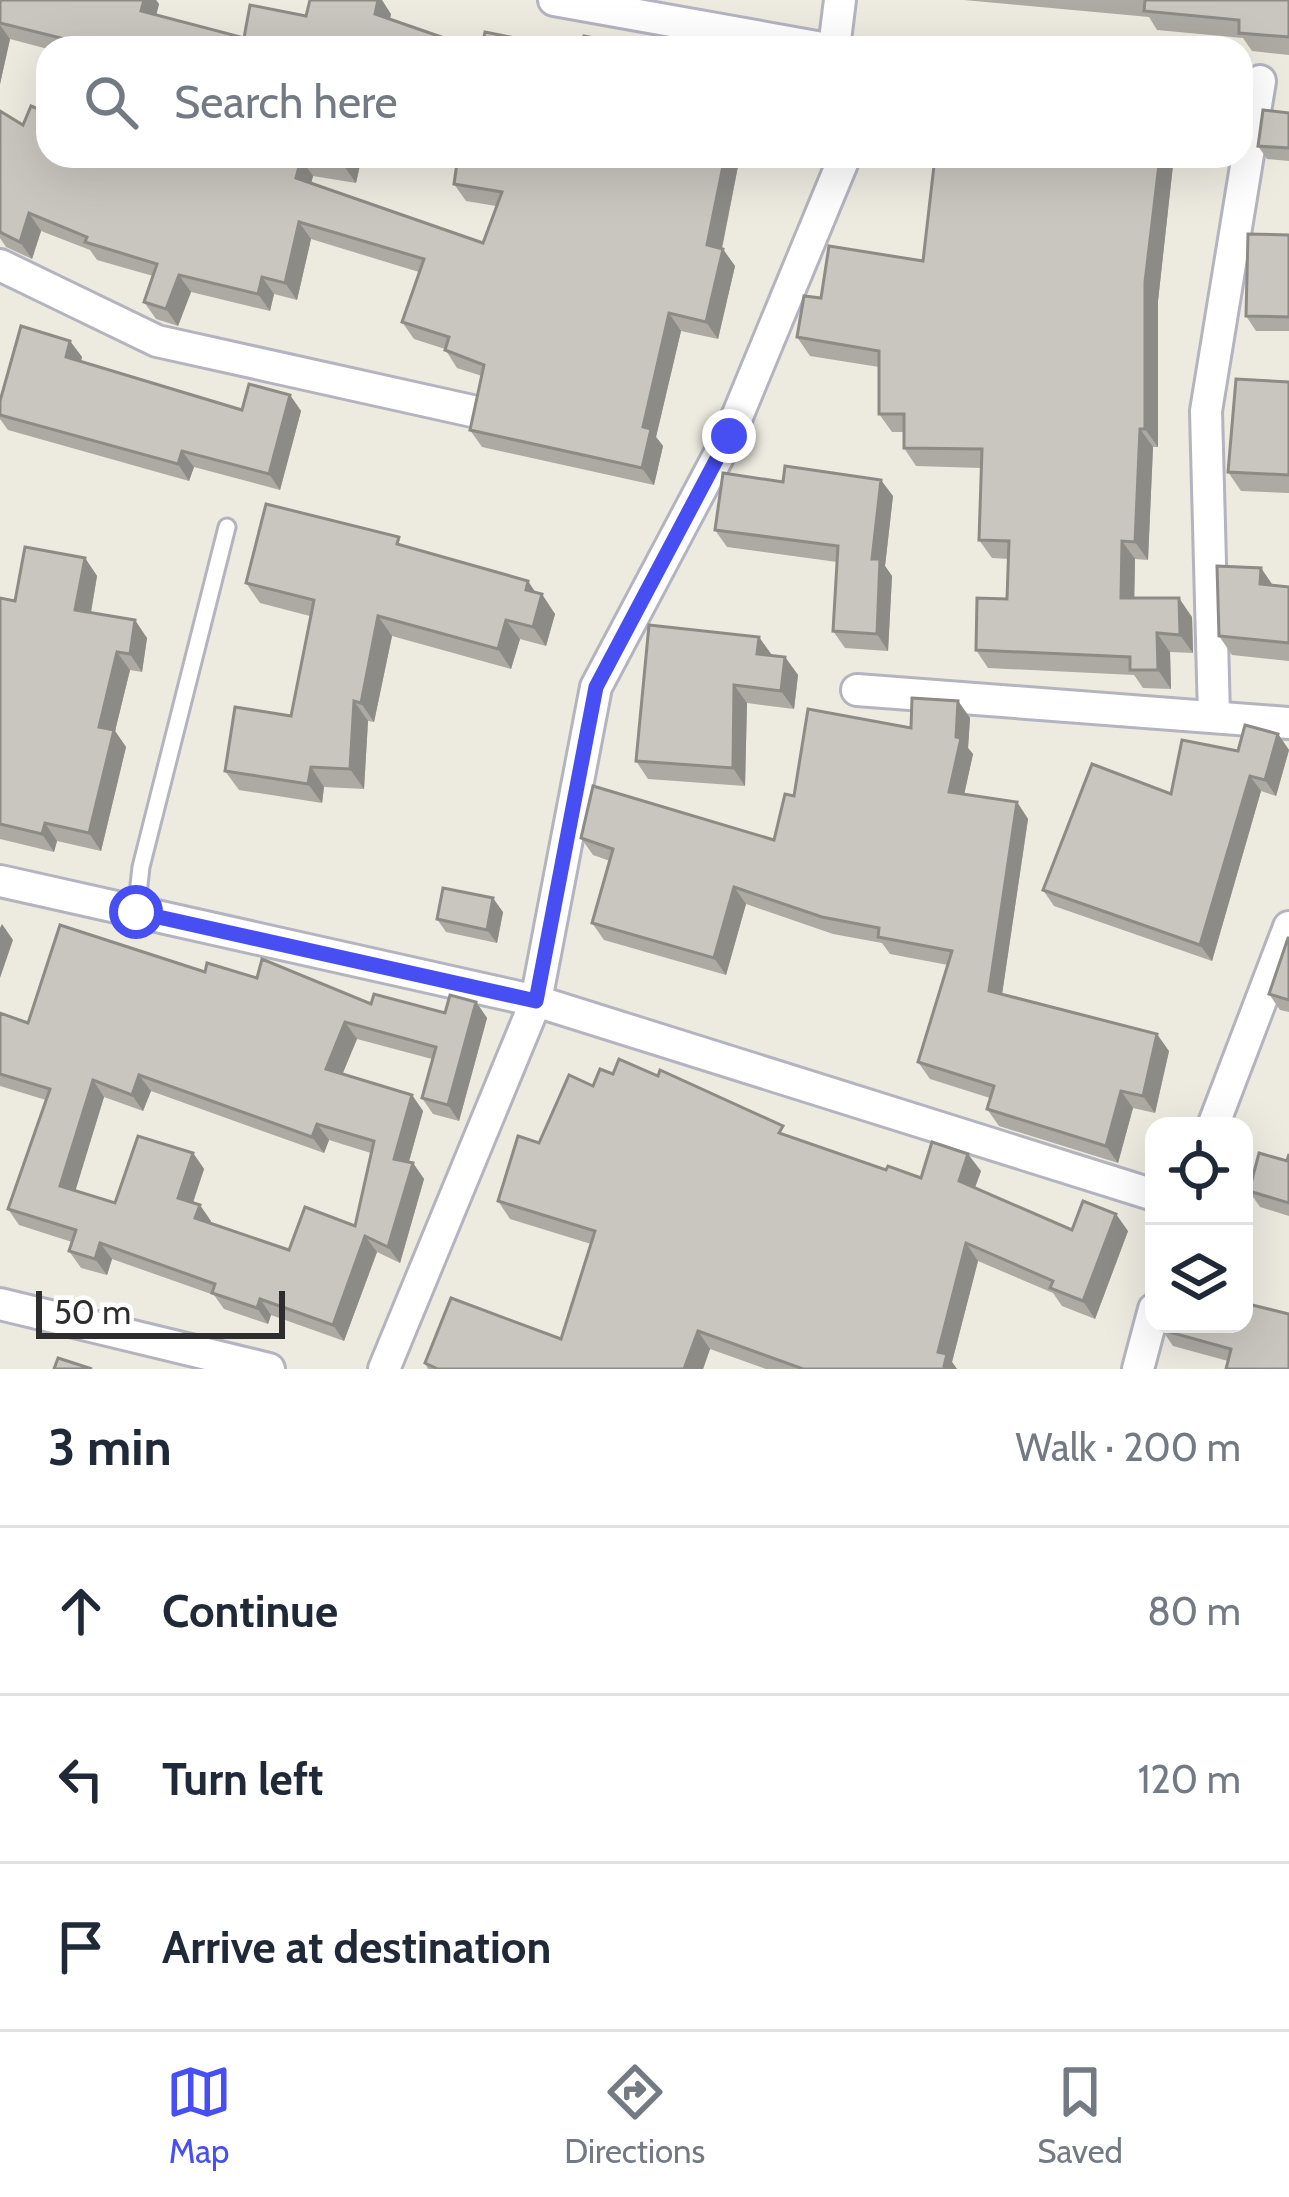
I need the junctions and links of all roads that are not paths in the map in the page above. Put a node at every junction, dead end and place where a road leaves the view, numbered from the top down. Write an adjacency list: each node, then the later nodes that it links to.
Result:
1 (554, 0): 3 (street)
2 (840, 0): 4 (street)
3 (755, 36)
4 (836, 36)
5 (1264, 81): 6 (street)
6 (1253, 144)
7 (840, 168): 18 (street)
8 (1249, 168): 13 (street)
9 (0, 266): 10 (street)
10 (472, 411)
11 (227, 527): 16 (lane)
12 (856, 690): 13 (street)
13 (1214, 716): 14 (street)
14 (1289, 723)
15 (0, 881): 16 (street)
16 (136, 912): 18 (street)
17 (1289, 927): 19 (street)
18 (536, 1001): 20 (street); 24 (street)
19 (1216, 1117)
20 (1145, 1192)
21 (0, 1304): 23 (street)
22 (1148, 1333): 25 (street)
23 (269, 1369)
24 (384, 1369)
25 (1138, 1369)

